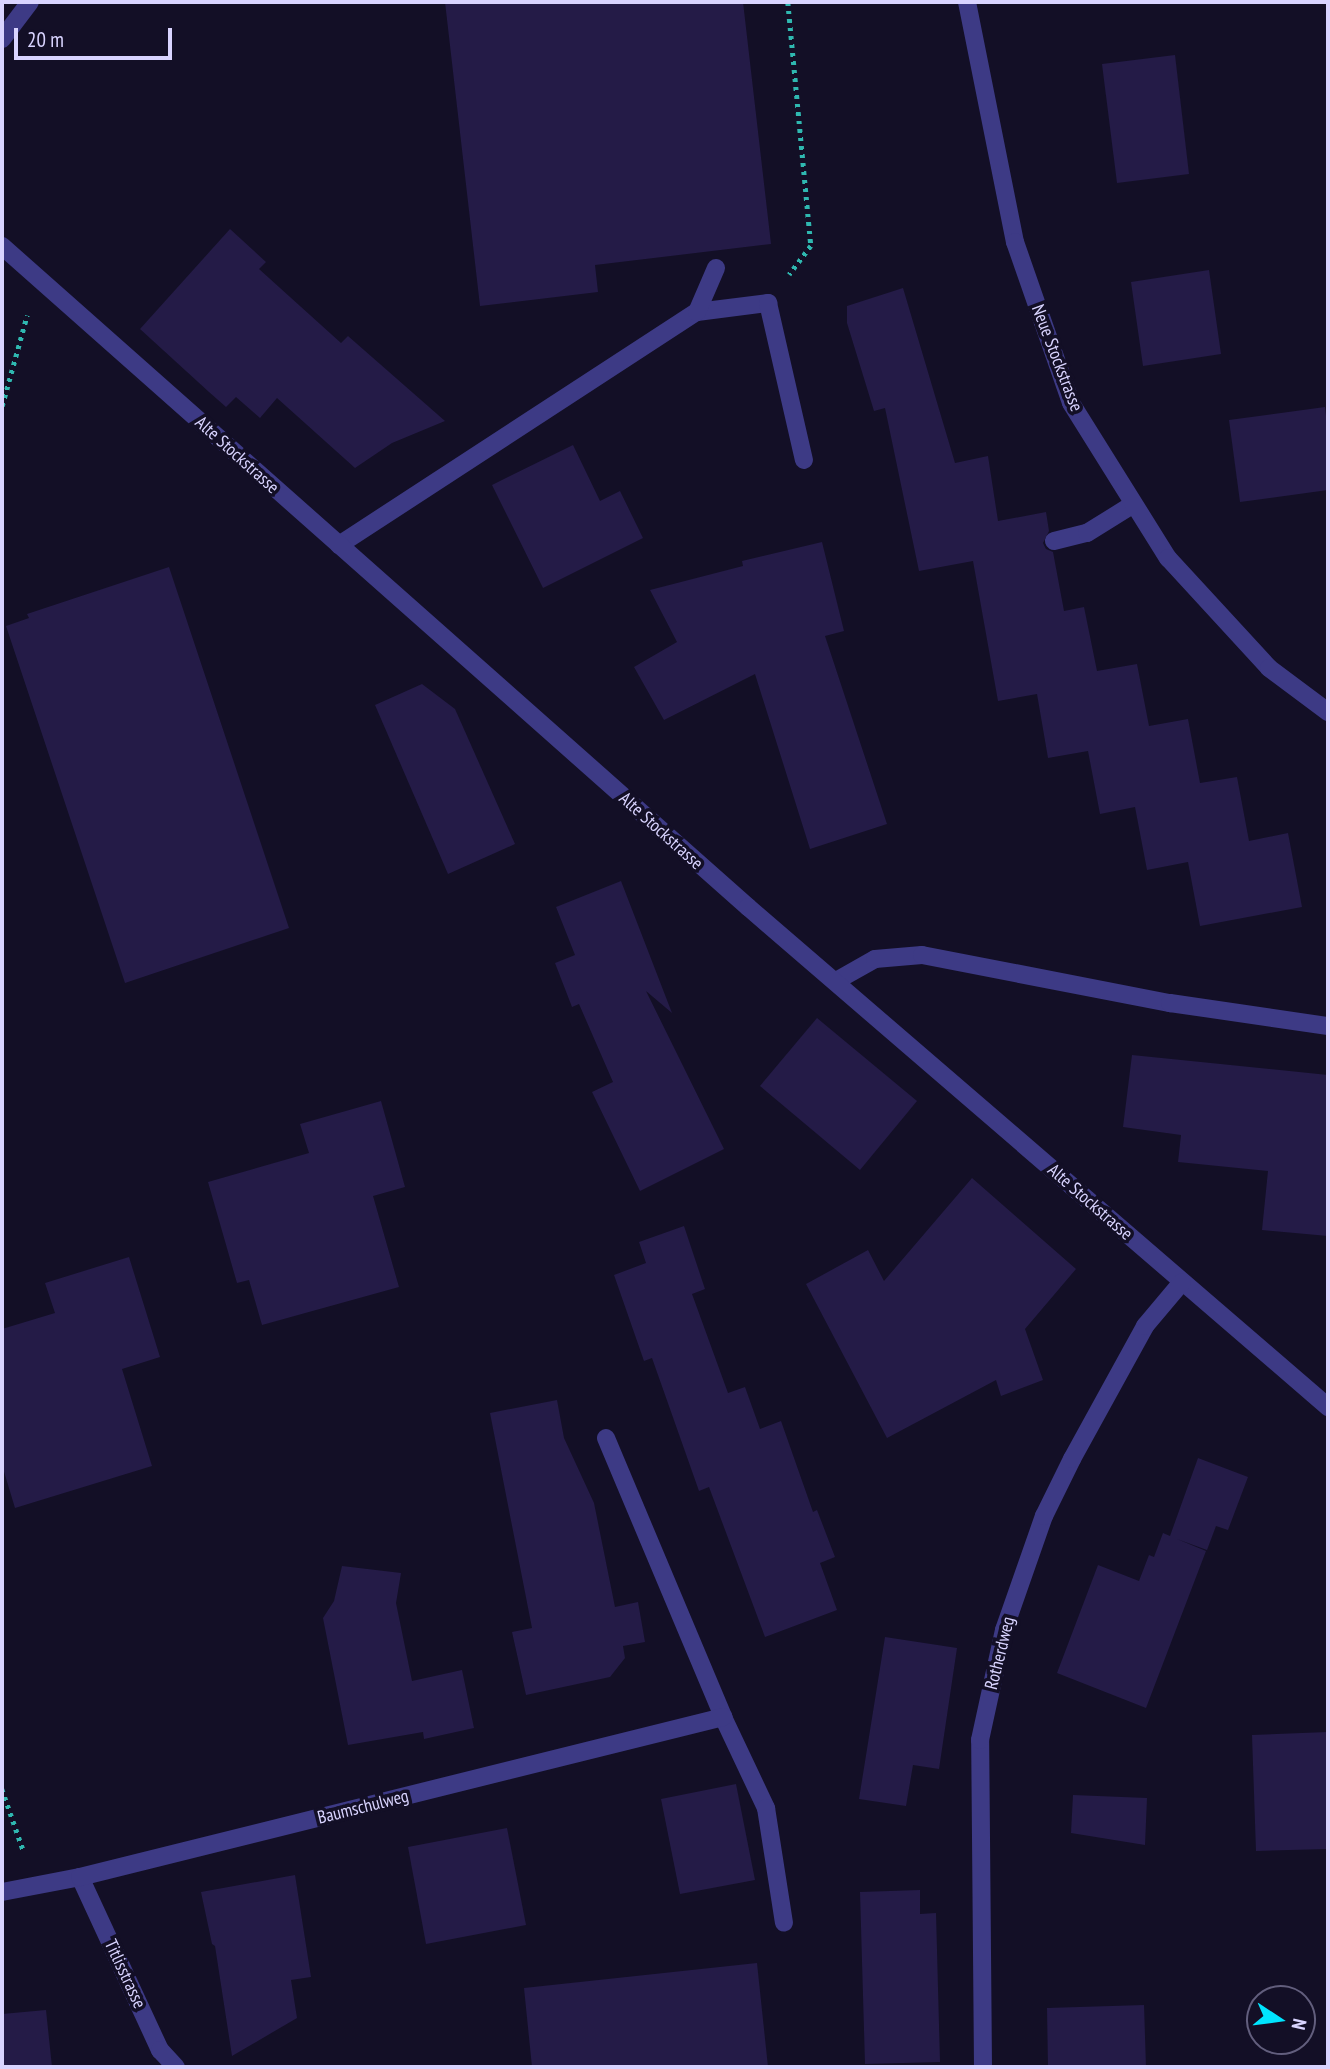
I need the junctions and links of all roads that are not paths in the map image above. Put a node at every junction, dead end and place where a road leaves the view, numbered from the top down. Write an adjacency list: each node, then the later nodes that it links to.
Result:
1 (30, 2): 3 (street)
2 (967, 2): 8 (street, Neue Stockstrasse)
3 (2, 39)
4 (2, 246): 10 (street, Alte Stockstrasse)
5 (716, 268): 6 (street)
6 (697, 312): 7 (street); 10 (street)
7 (804, 460)
8 (1132, 505): 9 (street); 11 (street, Neue Stockstrasse)
9 (1054, 541)
10 (339, 545): 12 (street, Alte Stockstrasse)
11 (1328, 712)
12 (836, 981): 13 (street); 14 (street, Alte Stockstrasse)
13 (1328, 1026)
14 (1182, 1282): 15 (street, Alte Stockstrasse); 22 (street, Rotherdweg)
15 (1328, 1407)
16 (606, 1438): 17 (street)
17 (723, 1717): 18 (street, Baumschulweg); 20 (street)
18 (80, 1877): 19 (street, Baumschulweg); 21 (street, Titlisstrasse)
19 (2, 1892)
20 (784, 1923)
21 (176, 2067)
22 (983, 2067)

